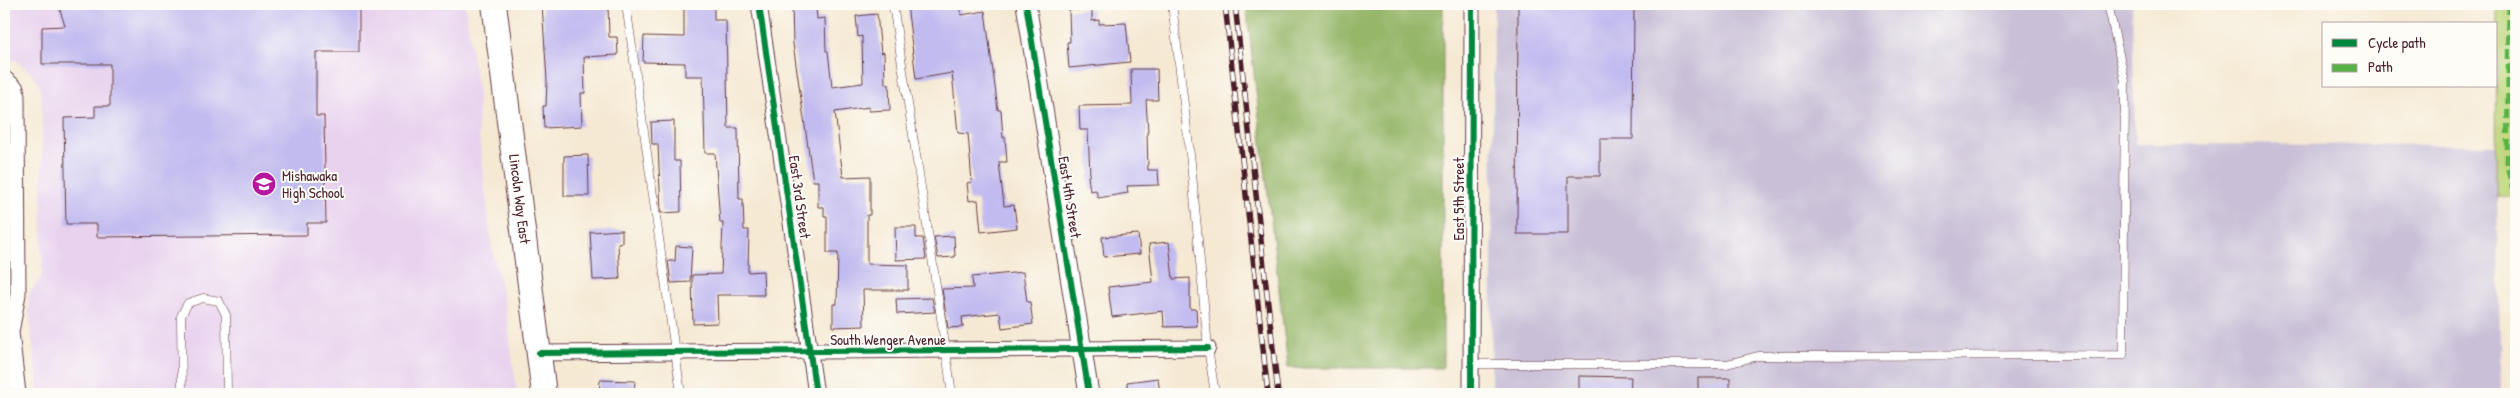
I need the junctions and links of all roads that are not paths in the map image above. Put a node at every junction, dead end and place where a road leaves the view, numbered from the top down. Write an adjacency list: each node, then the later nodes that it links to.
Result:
1 (494, 4): 17 (main road, Lincoln Way East)
2 (626, 4): 15 (lane)
3 (759, 4): 16 (street, East 3rd Street)
4 (893, 4): 14 (lane)
5 (1026, 4): 13 (street, East 4th Street)
6 (1172, 4): 12 (lane)
7 (1472, 4): 18 (street, East 5th Street)
8 (2108, 4): 18 (lane)
9 (6, 79): 10 (street)
10 (11, 200): 11 (street)
11 (9, 317): 19 (street)
12 (1208, 348): 13 (street, South Wenger Avenue); 27 (lane)
13 (1082, 350): 14 (street, South Wenger Avenue); 26 (street, East 4th Street)
14 (948, 351): 16 (street, South Wenger Avenue); 25 (lane)
15 (676, 352): 16 (street, South Wenger Avenue); 17 (street, South Wenger Avenue); 23 (lane)
16 (810, 352): 24 (street, East 3rd Street)
17 (538, 353): 22 (main road, Lincoln Way East)
18 (1471, 364): 28 (street, East 5th Street)
19 (18, 394)
20 (182, 394): 21 (lane)
21 (227, 394)
22 (544, 394)
23 (681, 394)
24 (816, 394)
25 (952, 394)
26 (1090, 394)
27 (1215, 394)
28 (1471, 394)

